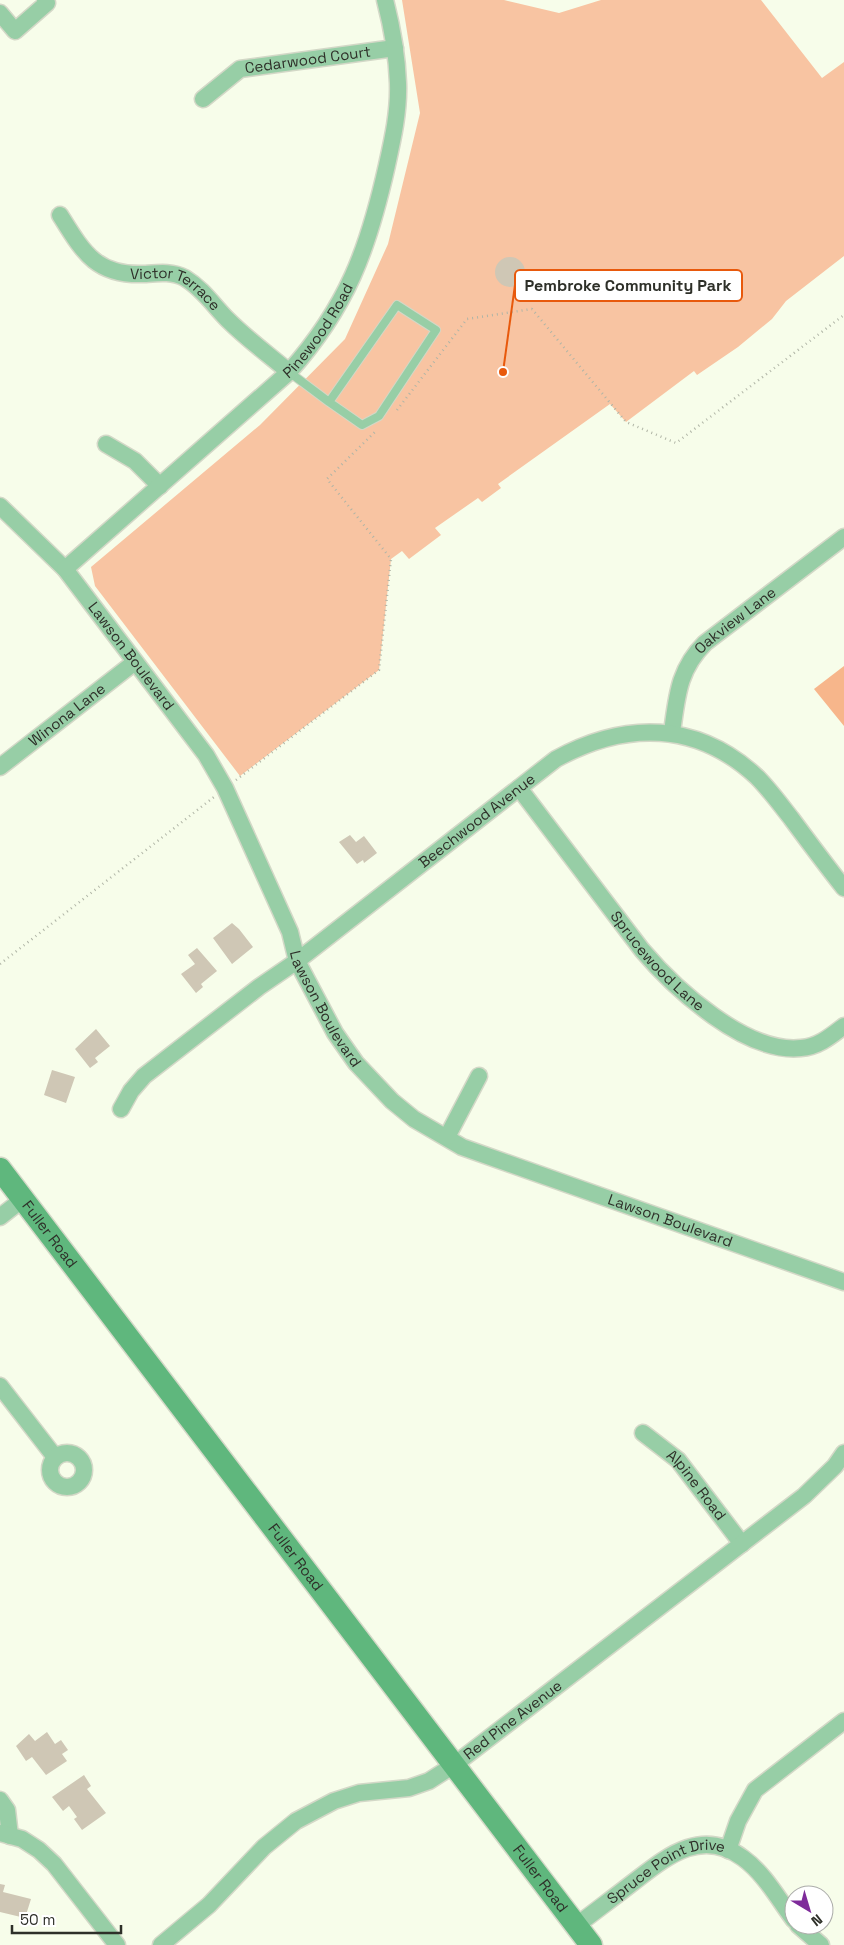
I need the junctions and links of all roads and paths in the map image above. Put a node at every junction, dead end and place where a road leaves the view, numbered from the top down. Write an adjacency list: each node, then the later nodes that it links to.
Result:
1 (45, 0): 3 (street)
2 (385, 0): 4 (street, Pinewood Road)
3 (0, 13)
4 (395, 48): 5 (street, Cedarwood Court); 8 (street, Pinewood Road)
5 (202, 99)
6 (60, 215): 8 (street, Victor Terrace)
7 (844, 315): 10 (path)
8 (289, 372): 9 (lane); 13 (street, Pinewood Road)
9 (329, 402): 9 (lane)
10 (393, 415)
11 (380, 428): 20 (path)
12 (106, 444): 13 (street)
13 (160, 486): 16 (street, Pinewood Road)
14 (0, 506): 16 (street, Lawson Boulevard)
15 (844, 537): 18 (street, Oakview Lane)
16 (65, 569): 17 (street, Lawson Boulevard)
17 (135, 662): 19 (street, Winona Lane); 20 (street, Lawson Boulevard)
18 (672, 732): 21 (street, Beechwood Avenue); 22 (street, Beechwood Avenue)
19 (0, 767)
20 (225, 788): 23 (street, Lawson Boulevard); 24 (path)
21 (518, 788): 23 (street, Beechwood Avenue); 25 (street, Sprucewood Lane)
22 (844, 888)
23 (298, 961): 27 (street, Beechwood Avenue); 28 (street, Lawson Boulevard)
24 (0, 964)
25 (844, 1026)
26 (479, 1076): 28 (street)
27 (121, 1109)
28 (447, 1137): 32 (street, Lawson Boulevard)
29 (2, 1177): 30 (street, Fuller Road)
30 (23, 1199): 31 (street); 39 (street, Fuller Road)
31 (0, 1217)
32 (844, 1282)
33 (0, 1386): 36 (street)
34 (643, 1433): 37 (street, Alpine Road)
35 (844, 1453): 37 (street, Red Pine Avenue)
36 (55, 1457)
37 (742, 1544): 39 (street, Red Pine Avenue)
38 (844, 1720): 42 (street)
39 (454, 1765): 44 (street, Fuller Road); 47 (street, Red Pine Avenue)
40 (0, 1800): 41 (street)
41 (5, 1834): 46 (street)
42 (728, 1850): 43 (street, Spruce Point Drive); 44 (street, Spruce Point Drive)
43 (784, 1907)
44 (576, 1926): 48 (street, Fuller Road)
45 (810, 1935): 49 (street)
46 (117, 1945)
47 (161, 1945)
48 (591, 1945)
49 (821, 1945)

